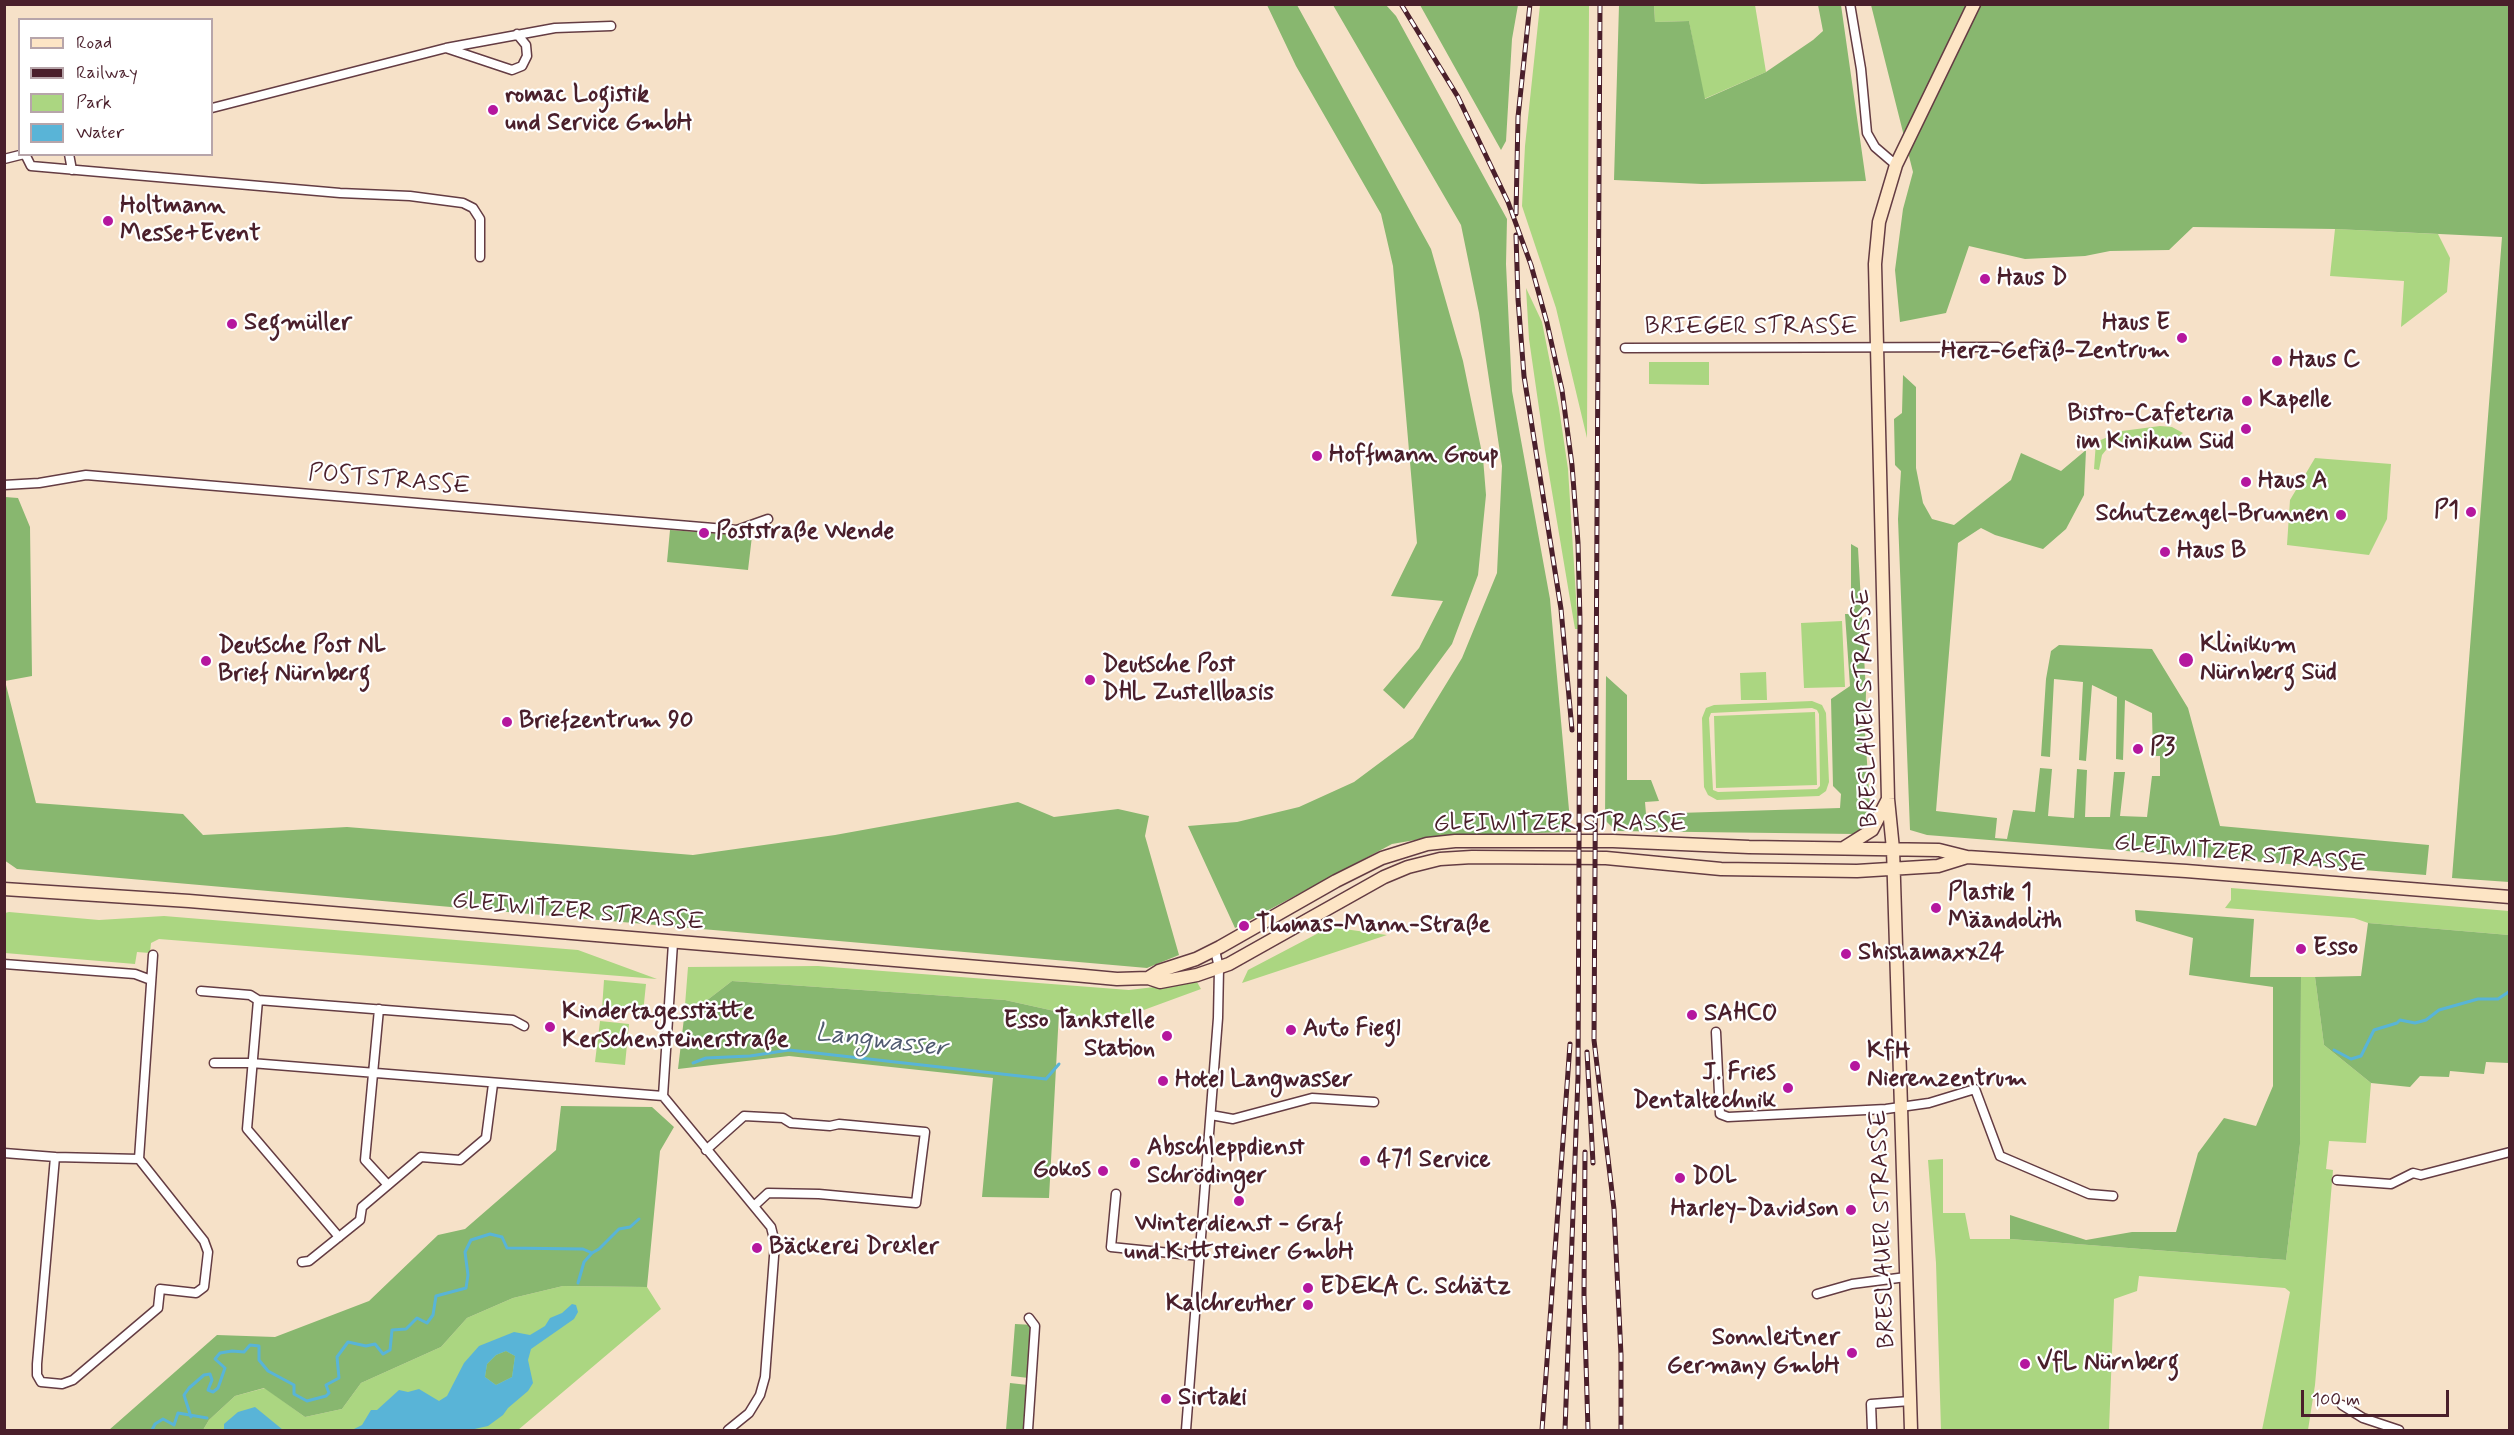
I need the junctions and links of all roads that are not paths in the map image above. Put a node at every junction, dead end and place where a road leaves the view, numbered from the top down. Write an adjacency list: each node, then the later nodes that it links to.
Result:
1 (1850, 4): 9 (street)
2 (1974, 4): 9 (main road, BRESLAUER STRASSE)
3 (611, 26): 4 (street)
4 (517, 34): 5 (street); 5 (street)
5 (446, 48): 6 (street)
6 (213, 108)
7 (26, 156): 10 (street)
8 (69, 156): 10 (street)
9 (1896, 165): 12 (main road, BRESLAUER STRASSE)
10 (72, 170): 11 (street)
11 (480, 257)
12 (1877, 347): 13 (street, BRIEGER STRASSE); 14 (street, BRIEGER STRASSE); 17 (main road, BRESLAUER STRASSE)
13 (1998, 347)
14 (1625, 348)
15 (4, 485): 16 (street, POSTSTRASSE)
16 (768, 519)
17 (1888, 799): 18 (main road); 19 (main road, BRESLAUER STRASSE)
18 (1842, 849): 19 (main road, GLEIWITZER STRASSE); 25 (main road, GLEIWITZER STRASSE)
19 (1893, 849): 20 (main road, GLEIWITZER STRASSE); 21 (main road, BRESLAUER STRASSE)
20 (1966, 857): 21 (main road, GLEIWITZER STRASSE); 23 (main road, GLEIWITZER STRASSE)
21 (1893, 869): 28 (main road, GLEIWITZER STRASSE); 42 (main road, BRESLAUER STRASSE)
22 (4, 889): 24 (main road, GLEIWITZER STRASSE)
23 (2510, 897)
24 (674, 943): 29 (main road, GLEIWITZER STRASSE); 40 (street)
25 (1215, 950): 28 (street); 29 (main road, GLEIWITZER STRASSE)
26 (153, 955): 30 (street)
27 (4, 964): 30 (street)
28 (1219, 968): 29 (main road, GLEIWITZER STRASSE); 43 (street)
29 (1148, 978)
30 (151, 980): 48 (street)
31 (201, 992): 32 (street)
32 (258, 1000): 33 (street); 37 (street)
33 (379, 1010): 34 (street); 38 (street)
34 (524, 1026)
35 (1716, 1032): 42 (street)
36 (214, 1063): 37 (street)
37 (251, 1063): 38 (street); 54 (street)
38 (373, 1072): 39 (street); 50 (street)
39 (493, 1084): 40 (street); 50 (street)
40 (663, 1096): 44 (street)
41 (1374, 1102): 43 (street)
42 (1902, 1107): 52 (street); 57 (main road, BRESLAUER STRASSE)
43 (1211, 1115): 55 (street)
44 (706, 1149): 53 (street); 53 (street)
45 (2510, 1152): 49 (street)
46 (4, 1153): 47 (street)
47 (55, 1157): 48 (street); 48 (street)
48 (139, 1160)
49 (2337, 1180)
50 (388, 1185): 54 (street)
51 (1116, 1194): 55 (street)
52 (2113, 1196)
53 (754, 1206): 62 (street)
54 (339, 1237): 56 (street)
55 (1200, 1256): 64 (street)
56 (302, 1262)
57 (1906, 1277): 58 (street); 60 (main road, BRESLAUER STRASSE)
58 (1817, 1294)
59 (1029, 1318): 63 (street)
60 (1910, 1401): 65 (street); 66 (main road, BRESLAUER STRASSE)
61 (2342, 1405): 67 (street)
62 (728, 1431)
63 (1028, 1431)
64 (1186, 1431)
65 (1872, 1431)
66 (1911, 1431)
67 (2399, 1431)

